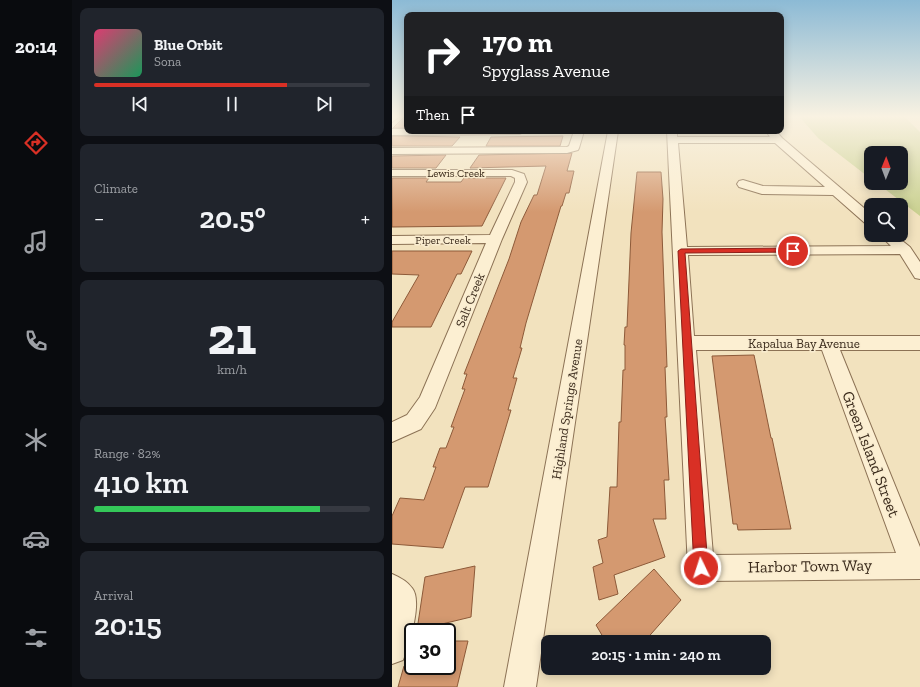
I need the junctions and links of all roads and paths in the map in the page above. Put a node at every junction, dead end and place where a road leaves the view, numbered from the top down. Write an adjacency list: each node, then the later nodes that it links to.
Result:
1 (467, 148): 7 (street)
2 (574, 148): 7 (street)
3 (610, 148): 27 (street, Highland Springs Avenue)
4 (674, 148): 18 (street)
5 (788, 148): 12 (street)
6 (392, 151): 7 (street)
7 (465, 151): 9 (street)
8 (392, 173): 9 (street, Lewis Creek)
9 (450, 173): 10 (street, Lewis Creek)
10 (520, 176): 14 (street, Salt Creek)
11 (743, 184): 12 (street)
12 (836, 191): 13 (street)
13 (864, 215)
14 (494, 239): 15 (street, Piper Creek); 23 (street, Salt Creek)
15 (392, 240)
16 (895, 242): 17 (street)
17 (905, 250): 18 (street); 19 (street)
18 (681, 251): 20 (street)
19 (920, 274)
20 (687, 343): 21 (street, Kapalua Bay Avenue); 24 (street, Harbor Town Way)
21 (828, 343): 22 (street, Kapalua Bay Avenue); 24 (street, Green Island Street)
22 (920, 343)
23 (392, 432)
24 (917, 565)
25 (392, 588): 26 (street)
26 (392, 649)
27 (520, 687)

